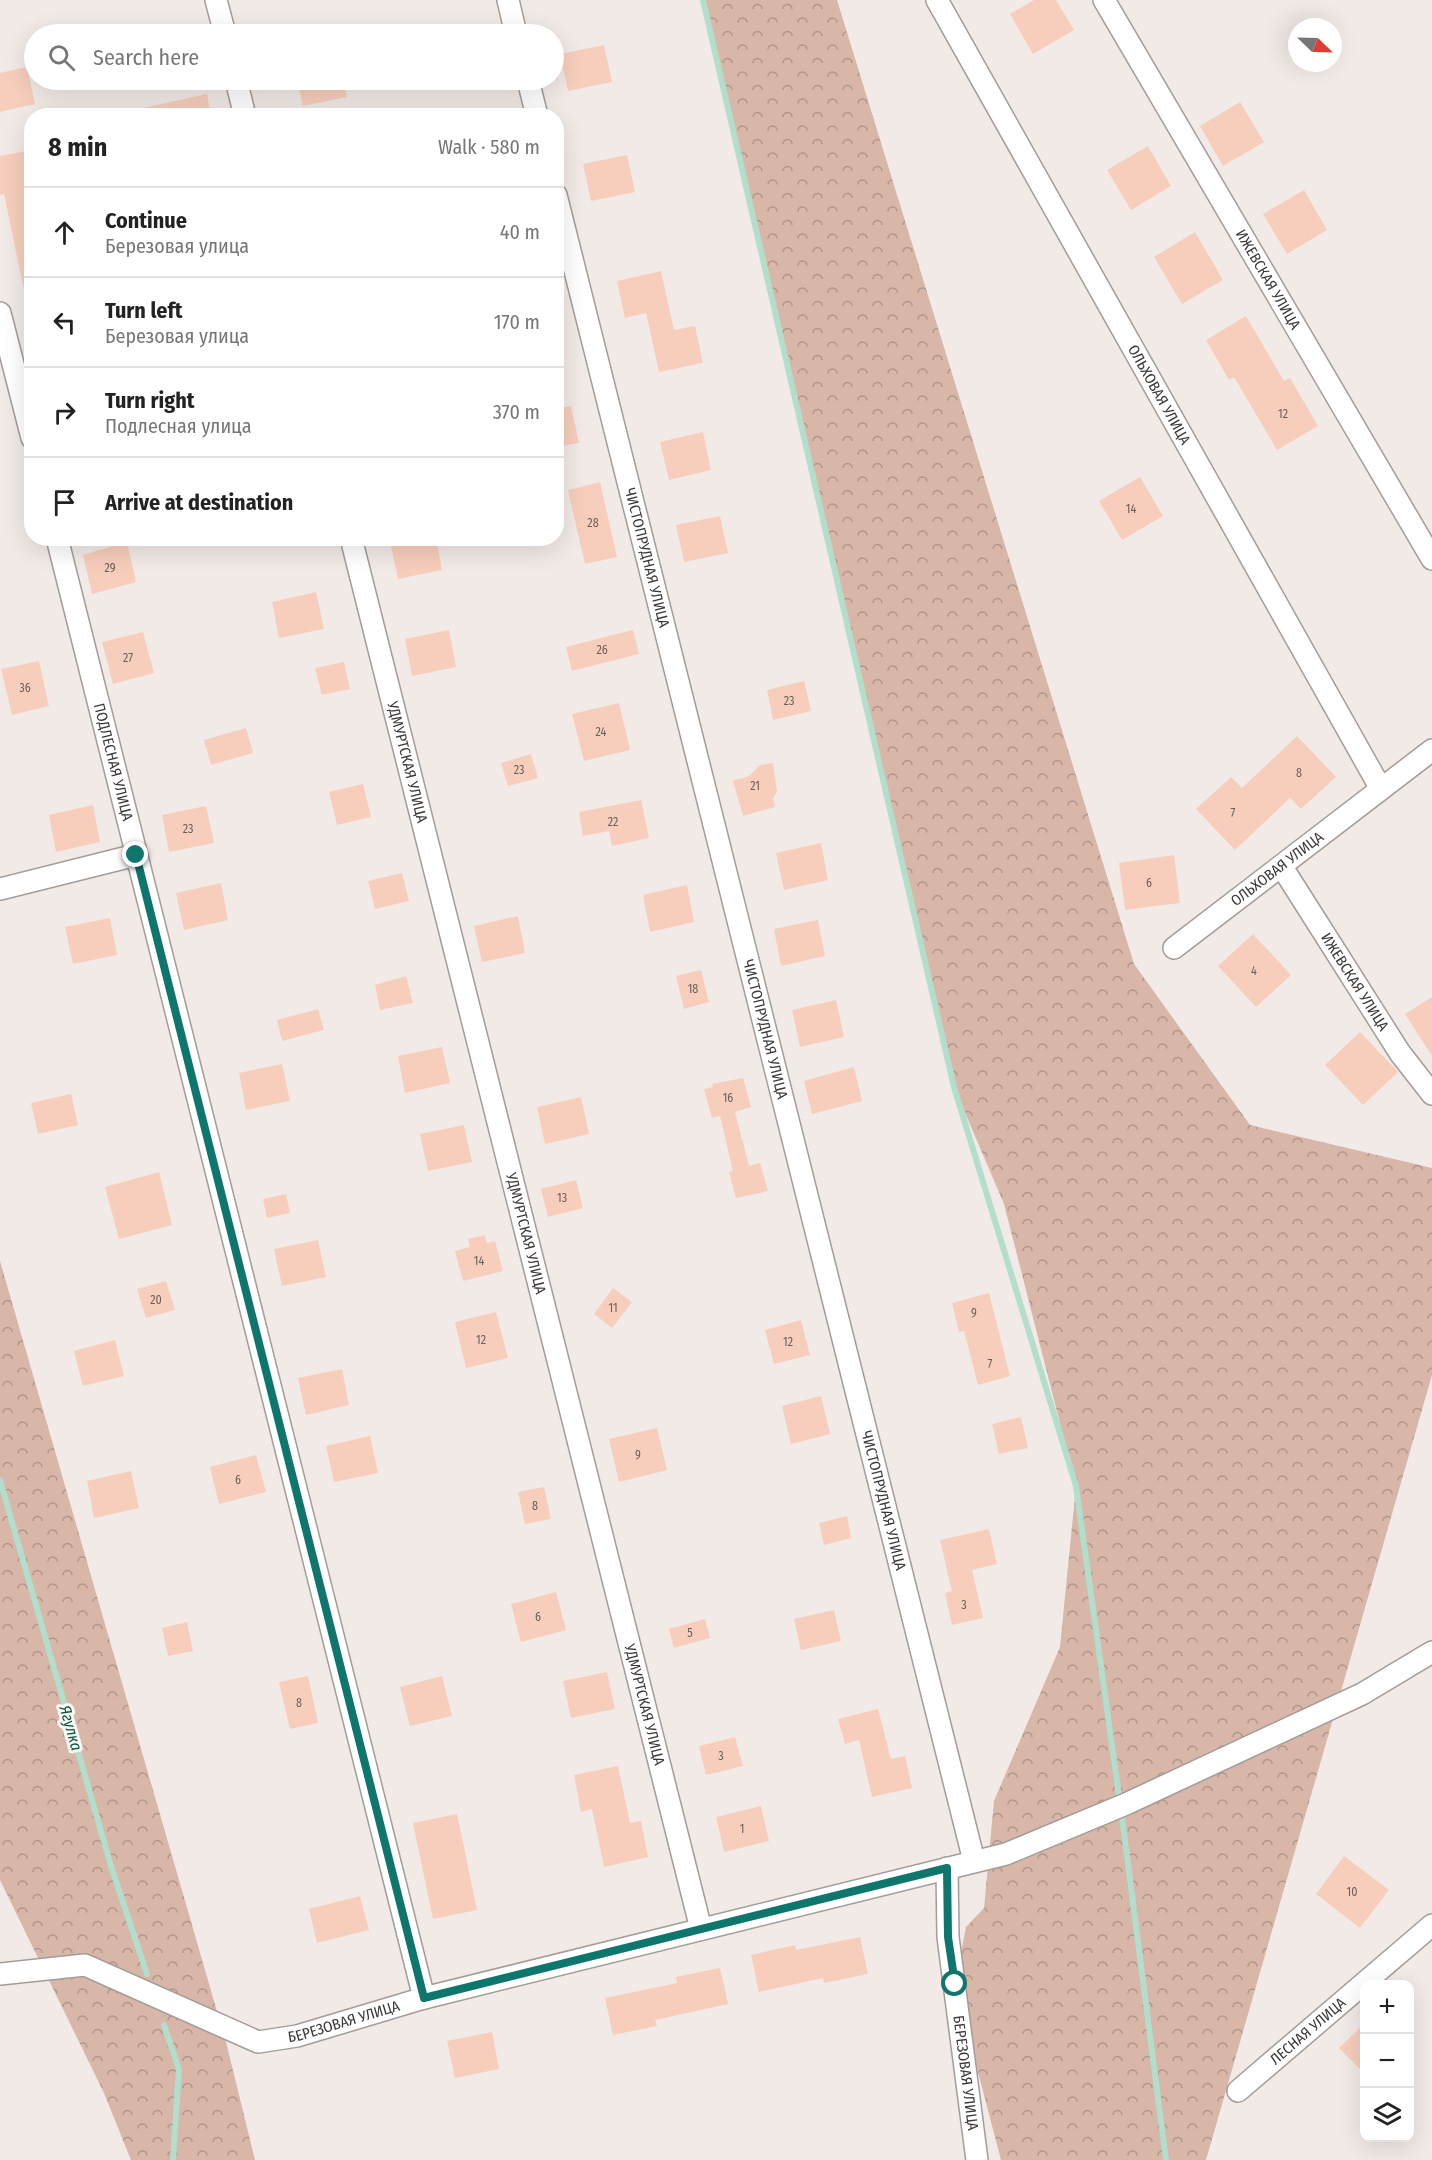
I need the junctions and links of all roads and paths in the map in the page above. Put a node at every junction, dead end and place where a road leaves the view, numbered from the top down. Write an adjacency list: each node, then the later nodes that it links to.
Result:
1 (216, 0): 5 (street)
2 (508, 0): 6 (street)
3 (937, 0): 18 (street, ОЛЬХОВАЯ УЛИЦА)
4 (1104, 0): 16 (street, ИЖЕВСКАЯ УЛИЦА)
5 (222, 24)
6 (514, 24)
7 (238, 90): 9 (street)
8 (530, 90): 10 (street)
9 (243, 108)
10 (535, 108)
11 (564, 227): 25 (street, ЧИСТОПРУДНАЯ УЛИЦА)
12 (0, 313): 13 (street)
13 (24, 407)
14 (59, 546): 19 (street, ПОДЛЕСНАЯ УЛИЦА)
15 (353, 546): 28 (street, УДМУРТСКАЯ УЛИЦА)
16 (1432, 559)
17 (1432, 750): 18 (street, ОЛЬХОВАЯ УЛИЦА)
18 (1381, 789): 20 (street, ОЛЬХОВАЯ УЛИЦА)
19 (136, 855): 21 (street); 30 (street, ПОДЛЕСНАЯ УЛИЦА)
20 (1282, 867): 22 (street, ОЛЬХОВАЯ УЛИЦА); 23 (street, ИЖЕВСКАЯ УЛИЦА)
21 (0, 889)
22 (1174, 948)
23 (1432, 1094)
24 (1432, 1652): 25 (street)
25 (974, 1861): 26 (street)
26 (947, 1868): 28 (street, БЕРЕЗОВАЯ УЛИЦА); 32 (street, БЕРЕЗОВАЯ УЛИЦА)
27 (1432, 1924): 31 (street, ЛЕСНАЯ УЛИЦА)
28 (701, 1929): 30 (street, БЕРЕЗОВАЯ УЛИЦА)
29 (0, 1974): 30 (street, БЕРЕЗОВАЯ УЛИЦА)
30 (424, 1998)
31 (1238, 2091)
32 (977, 2160)

